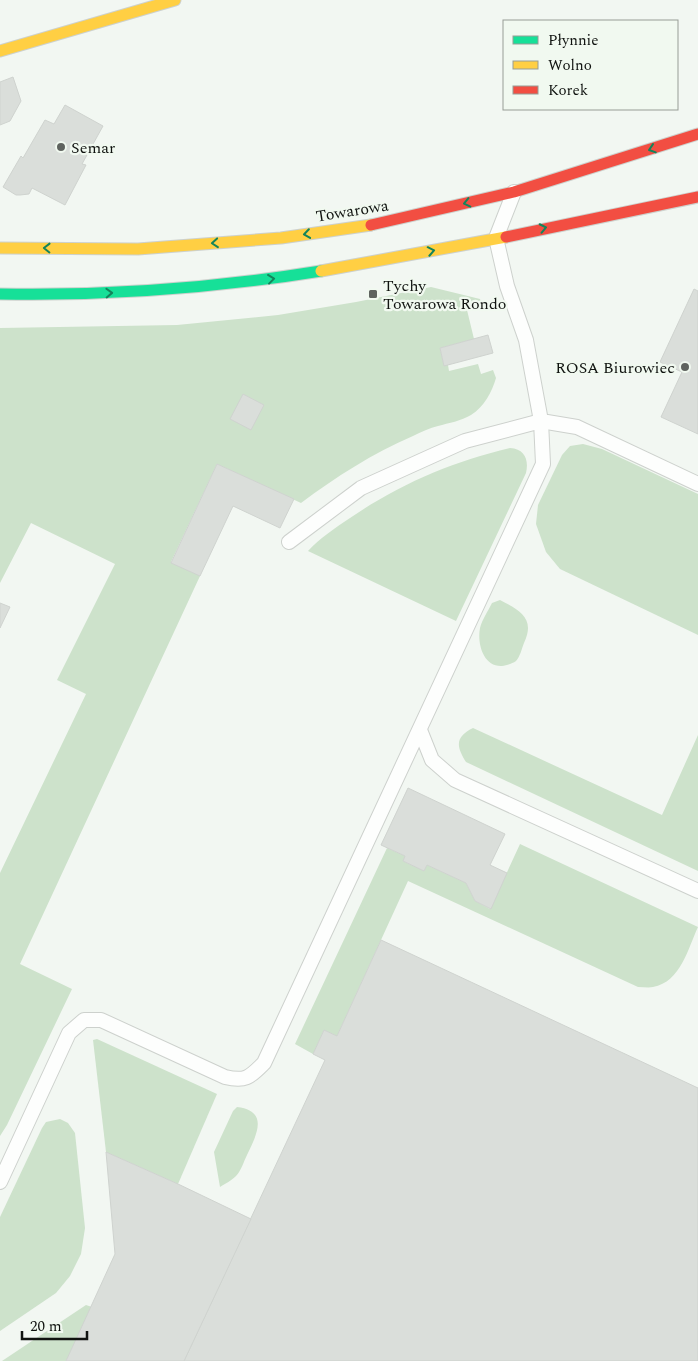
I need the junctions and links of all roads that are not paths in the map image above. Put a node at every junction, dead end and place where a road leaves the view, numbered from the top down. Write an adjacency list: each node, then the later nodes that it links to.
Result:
1 (175, 0): 2 (street)
2 (0, 51)
3 (698, 134): 4 (street, Towarowa, one-way to 4)
4 (514, 192): 6 (lane); 7 (street, Towarowa, one-way to 7)
5 (698, 196): 6 (street, one-way to 5)
6 (496, 238): 8 (street, one-way to 6); 9 (lane)
7 (0, 248)
8 (0, 294)
9 (541, 421): 10 (lane); 11 (lane); 12 (lane)
10 (698, 484)
11 (289, 542)
12 (420, 730): 13 (lane); 14 (lane)
13 (698, 891)
14 (0, 1182)

